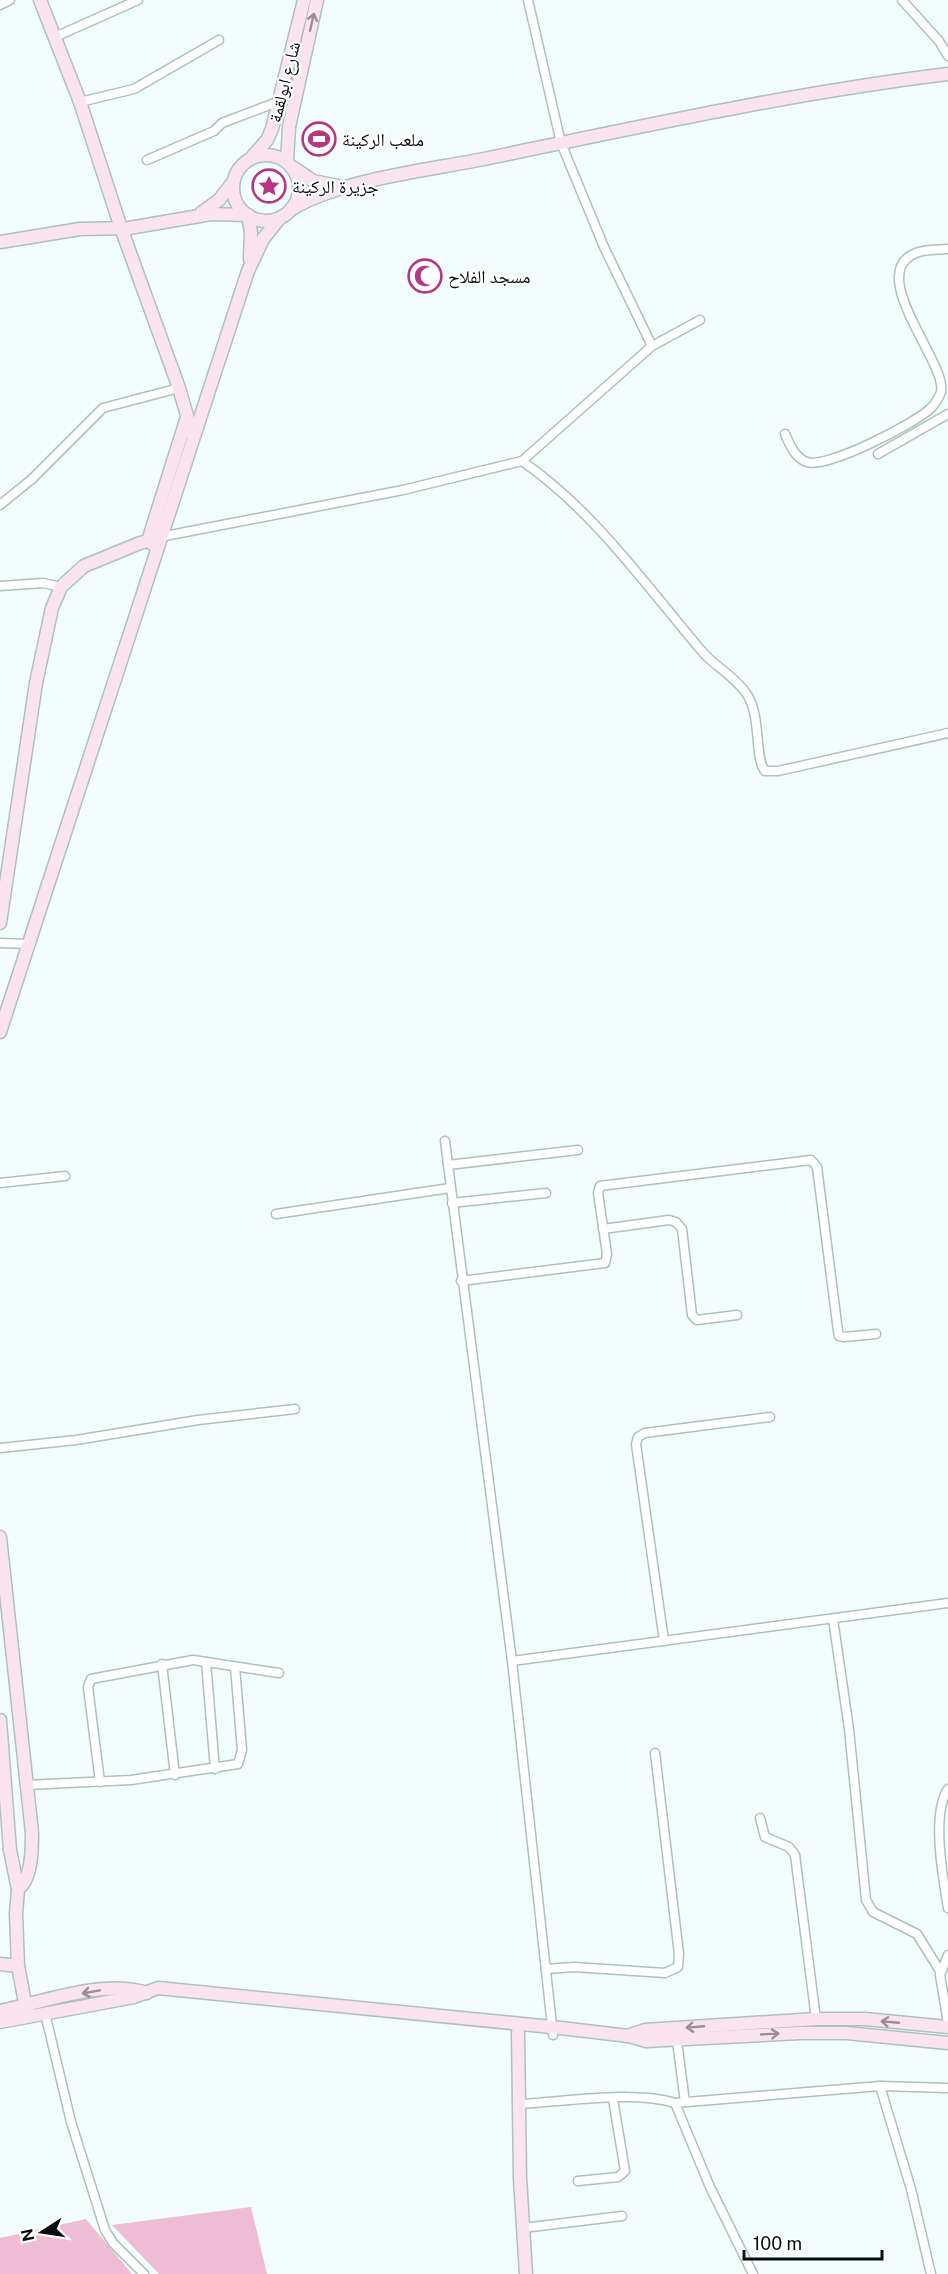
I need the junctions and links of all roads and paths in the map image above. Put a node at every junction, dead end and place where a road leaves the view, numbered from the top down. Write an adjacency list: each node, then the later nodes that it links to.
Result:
1 (10, 0): 8 (street)
2 (40, 0): 9 (street)
3 (138, 0): 9 (street)
4 (304, 0): 13 (street, شارع ابولقمة)
5 (316, 0): 18 (street, شارع ابولقمة, one-way to 5)
6 (528, 0): 15 (street)
7 (902, 0): 11 (street)
8 (0, 5)
9 (55, 37): 14 (street)
10 (219, 40): 14 (street)
11 (948, 56)
12 (948, 74): 15 (street)
13 (280, 101): 16 (street, شارع ابولقمة); 17 (street)
14 (80, 102): 25 (street)
15 (561, 143): 20 (street); 30 (street)
16 (251, 158): 18 (street); 19 (street)
17 (147, 160)
18 (289, 164): 20 (street); 21 (street)
19 (233, 182): 22 (street); 23 (street)
20 (351, 186): 21 (street)
21 (292, 209): 24 (street)
22 (247, 215): 23 (street); 24 (street); 28 (street)
23 (192, 218): 25 (street)
24 (279, 219): 28 (street)
25 (121, 228): 26 (street); 31 (street)
26 (0, 242)
27 (948, 249): 34 (street)
28 (248, 271): 35 (street)
29 (700, 320): 30 (street)
30 (652, 346): 37 (street)
31 (179, 388): 33 (street); 38 (street)
32 (948, 414): 36 (street)
33 (186, 420): 35 (street); 39 (street)
34 (785, 435)
35 (193, 436): 39 (street)
36 (878, 454)
37 (522, 460): 39 (street); 42 (street)
38 (0, 505)
39 (155, 542): 41 (street); 45 (street)
40 (0, 585): 41 (street)
41 (61, 587): 43 (street)
42 (948, 733)
43 (0, 923)
44 (0, 943): 45 (street)
45 (30, 944): 46 (street)
46 (0, 1032)
47 (445, 1141): 49 (street)
48 (578, 1150): 49 (street)
49 (448, 1165): 52 (street)
50 (65, 1176): 51 (street)
51 (0, 1183)
52 (450, 1188): 54 (street); 55 (street)
53 (546, 1193): 54 (street)
54 (452, 1203): 57 (street)
55 (276, 1214)
56 (603, 1229): 57 (street); 58 (street); 59 (street)
57 (461, 1281): 68 (street)
58 (737, 1315)
59 (876, 1334)
60 (296, 1409): 62 (street)
61 (770, 1417): 67 (street)
62 (0, 1448)
63 (0, 1538): 65 (street)
64 (948, 1604): 66 (street)
65 (4, 1618): 78 (street)
66 (833, 1619): 67 (street); 87 (street)
67 (664, 1641): 68 (street)
68 (512, 1661): 86 (street)
69 (206, 1662): 70 (street); 71 (street); 75 (street)
70 (162, 1664): 76 (street); 77 (street)
71 (235, 1667): 72 (street); 75 (street)
72 (279, 1673)
73 (0, 1720): 81 (street)
74 (656, 1753): 86 (street)
75 (215, 1769): 76 (street)
76 (175, 1775): 77 (street)
77 (100, 1782): 78 (street)
78 (26, 1785): 81 (street)
79 (948, 1789): 82 (street)
80 (760, 1818): 92 (street)
81 (18, 1889): 85 (street)
82 (948, 1908)
83 (948, 1955): 87 (street)
84 (0, 1964): 85 (street)
85 (18, 1966): 90 (street)
86 (546, 1969): 95 (street)
87 (940, 1971): 94 (street)
88 (148, 1993): 90 (street, one-way to 90); 91 (street); 95 (street); 96 (street)
89 (0, 2010): 90 (street)
90 (27, 2011): 91 (street); 93 (street)
91 (45, 2013): 109 (street)
92 (816, 2019): 94 (street, one-way to 92); 97 (street, one-way to 97)
93 (0, 2022)
94 (948, 2025)
95 (552, 2031): 96 (street); 97 (street)
96 (518, 2032): 105 (street)
97 (629, 2036): 98 (street)
98 (677, 2041): 99 (street, one-way to 99); 103 (street)
99 (948, 2043)
100 (880, 2086): 101 (street); 103 (street); 112 (street)
101 (948, 2088)
102 (613, 2099): 104 (street); 105 (street); 106 (street)
103 (685, 2102): 104 (street)
104 (675, 2103): 111 (street)
105 (519, 2104): 108 (street)
106 (578, 2181)
107 (622, 2216): 108 (street)
108 (523, 2228): 110 (street)
109 (144, 2274)
110 (526, 2274)
111 (753, 2274)
112 (931, 2274)

